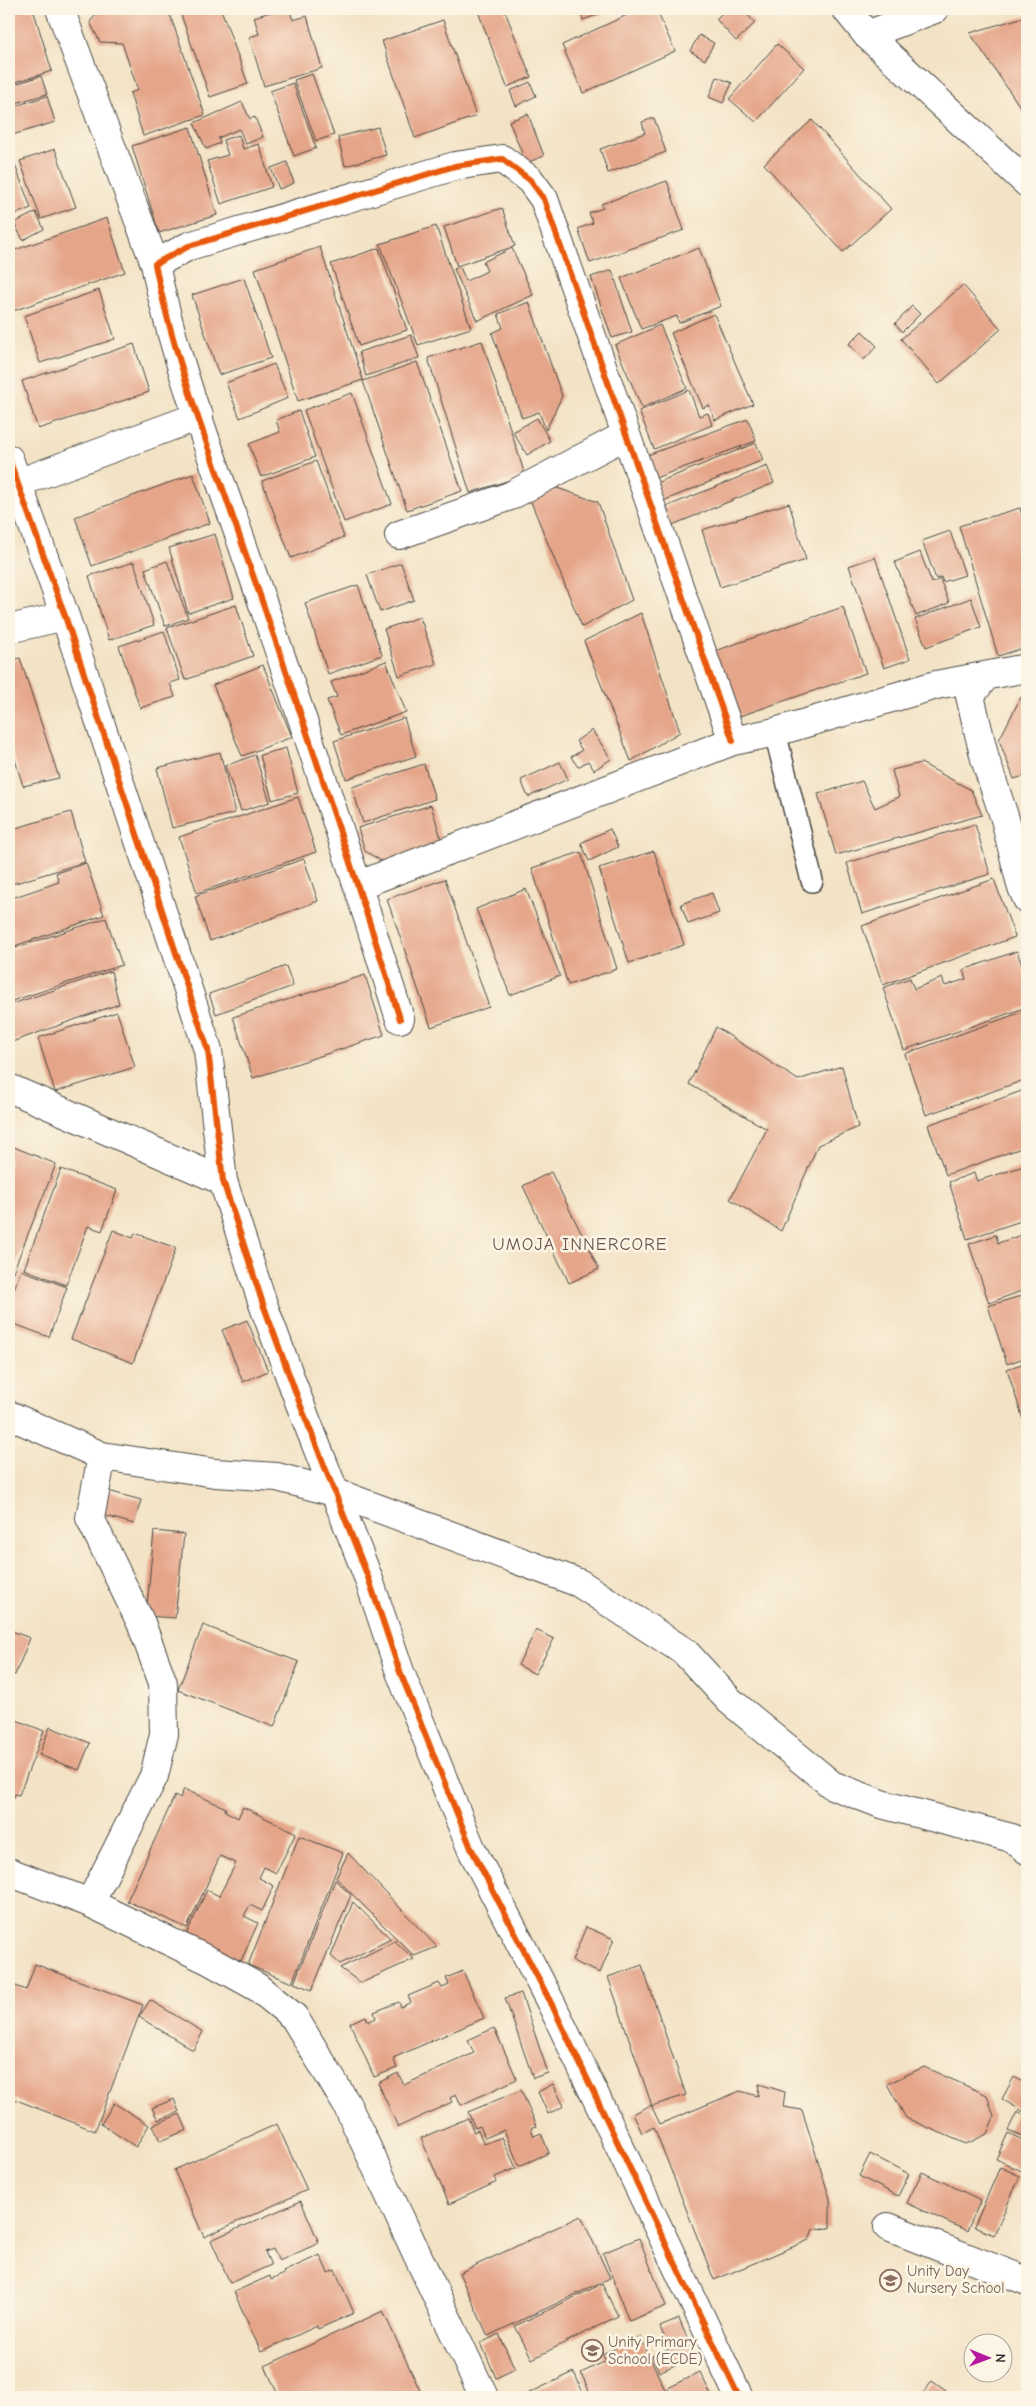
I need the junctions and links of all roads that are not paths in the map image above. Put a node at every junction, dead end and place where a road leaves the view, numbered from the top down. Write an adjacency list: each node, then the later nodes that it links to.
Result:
1 (60, 9): 6 (street)
2 (846, 9): 4 (street)
3 (935, 9): 4 (street)
4 (867, 35): 5 (street)
5 (1027, 183)
6 (156, 264): 7 (street); 8 (street)
7 (199, 416): 9 (street); 18 (street)
8 (626, 435): 10 (street); 16 (street)
9 (13, 471): 11 (street)
10 (399, 535)
11 (65, 616): 12 (street); 22 (street)
12 (9, 629)
13 (1027, 668): 14 (street)
14 (985, 677): 15 (street); 19 (street)
15 (776, 732): 16 (street); 17 (lane)
16 (733, 741): 18 (street)
17 (812, 881)
18 (359, 885): 20 (street)
19 (1027, 899)
20 (400, 1019)
21 (9, 1088): 22 (street)
22 (223, 1180): 25 (street)
23 (9, 1415): 24 (street)
24 (102, 1456): 25 (street); 28 (street)
25 (334, 1492): 26 (street); 32 (street)
26 (1027, 1850)
27 (9, 1872): 28 (street)
28 (90, 1903): 31 (street)
29 (888, 2227): 30 (street)
30 (1027, 2281)
31 (484, 2397)
32 (740, 2397)

